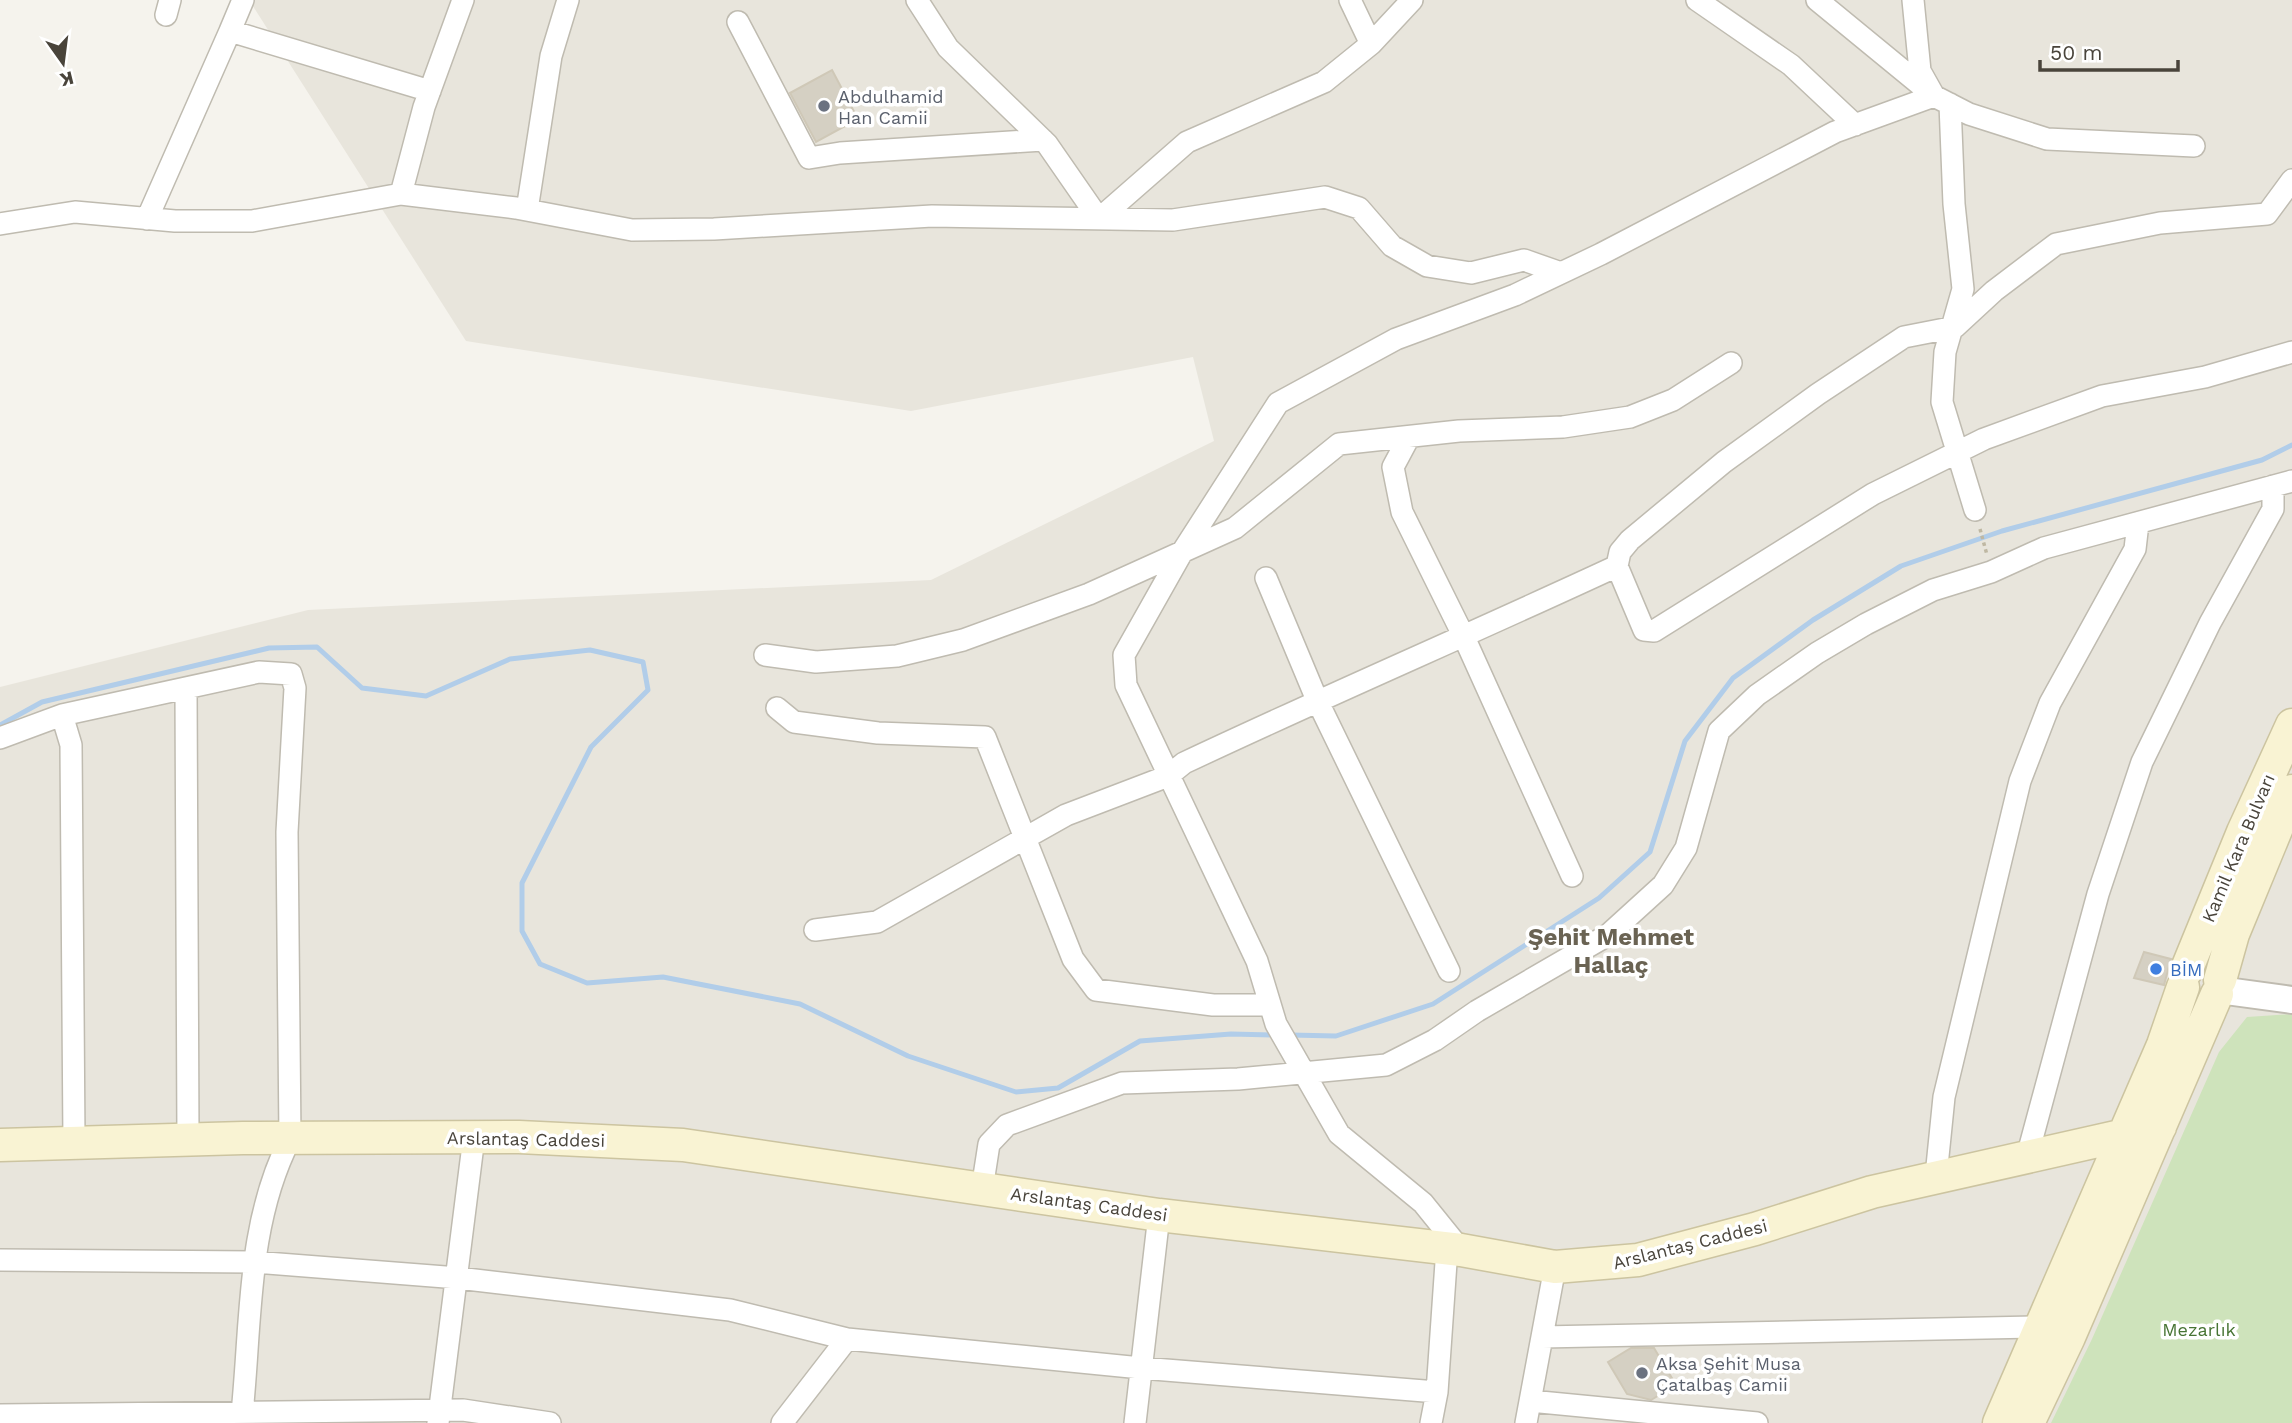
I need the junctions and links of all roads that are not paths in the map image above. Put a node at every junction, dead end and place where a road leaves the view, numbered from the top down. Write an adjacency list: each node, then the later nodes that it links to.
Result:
1 (243, 0): 11 (street)
2 (463, 0): 13 (street)
3 (568, 0): 20 (street)
4 (917, 0): 16 (street)
5 (1350, 0): 12 (street)
6 (1412, 0): 12 (street)
7 (1697, 0): 15 (street)
8 (1817, 0): 14 (street)
9 (1913, 0): 14 (street)
10 (738, 22): 16 (street)
11 (230, 32): 13 (street); 21 (street)
12 (1371, 44): 22 (street)
13 (430, 91): 19 (street)
14 (1942, 100): 15 (street); 17 (street); 25 (street)
15 (1855, 125): 24 (street)
16 (1043, 140): 22 (street)
17 (2194, 146)
18 (2292, 180): 25 (street)
19 (401, 194): 20 (street); 21 (street)
20 (527, 210): 22 (street)
21 (148, 219): 23 (street)
22 (1099, 219): 24 (street)
23 (0, 225)
24 (1561, 273): 33 (street)
25 (1955, 327): 29 (street); 34 (street)
26 (2292, 352): 29 (street)
27 (1731, 363): 28 (street)
28 (1409, 436): 33 (street); 36 (street)
29 (1959, 451): 31 (street); 34 (street)
30 (2282, 484): 32 (street); 62 (street)
31 (1975, 510)
32 (2138, 523): 54 (street); 63 (street)
33 (1181, 554): 37 (street); 44 (street)
34 (1617, 566): 36 (street)
35 (1266, 578): 39 (street)
36 (1464, 637): 39 (street); 47 (street)
37 (765, 655)
38 (186, 688): 41 (street); 58 (street); 59 (street)
39 (1317, 700): 44 (street); 49 (street)
40 (777, 708): 46 (street)
41 (62, 715): 43 (street); 60 (street)
42 (2292, 724): 50 (main road, Kamil Kara Bulvarı)
43 (0, 738)
44 (1168, 776): 46 (street); 53 (street)
45 (2292, 791): 51 (main road, Kamil Kara Bulvarı)
46 (1024, 838): 48 (street); 53 (street)
47 (1572, 876)
48 (815, 930)
49 (1450, 971)
50 (2184, 979): 51 (main road); 56 (main road, Kamil Kara Bulvarı)
51 (2219, 988): 52 (street); 55 (main road, Kamil Kara Bulvarı)
52 (2292, 1000)
53 (1273, 1014): 54 (street)
54 (1302, 1067): 64 (street); 66 (street)
55 (2160, 1127): 56 (main road, Arslantaş Caddesi); 87 (main road, Kamil Kara Bulvarı)
56 (2123, 1135): 62 (main road, Arslantaş Caddesi); 71 (main road, Kamil Kara Bulvarı)
57 (474, 1137): 58 (main road, Arslantaş Caddesi); 64 (main road, Arslantaş Caddesi); 70 (street)
58 (290, 1139): 59 (main road, Arslantaş Caddesi); 68 (street)
59 (188, 1140): 60 (main road, Arslantaş Caddesi)
60 (74, 1141): 61 (main road, Arslantaş Caddesi)
61 (0, 1145)
62 (2027, 1157): 63 (main road, Arslantaş Caddesi)
63 (1936, 1177): 69 (main road, Arslantaş Caddesi)
64 (982, 1189): 65 (main road, Arslantaş Caddesi)
65 (1159, 1215): 66 (main road, Arslantaş Caddesi); 74 (street)
66 (1454, 1249): 69 (main road, Arslantaş Caddesi); 75 (street)
67 (0, 1260): 68 (street)
68 (253, 1262): 70 (street); 78 (street)
69 (1555, 1267): 72 (street)
70 (458, 1278): 73 (street); 79 (street)
71 (2038, 1327): 72 (street); 86 (main road, Kamil Kara Bulvarı)
72 (1542, 1337): 76 (street)
73 (847, 1339): 74 (street); 81 (street)
74 (1141, 1368): 75 (street); 82 (street)
75 (1437, 1392): 83 (street)
76 (1530, 1401): 84 (street); 85 (street)
77 (0, 1415): 78 (street)
78 (242, 1417): 79 (street)
79 (440, 1417): 80 (street)
80 (550, 1423)
81 (782, 1423)
82 (1135, 1423)
83 (1431, 1423)
84 (1526, 1423)
85 (1757, 1423)
86 (1999, 1423)
87 (2028, 1423)

